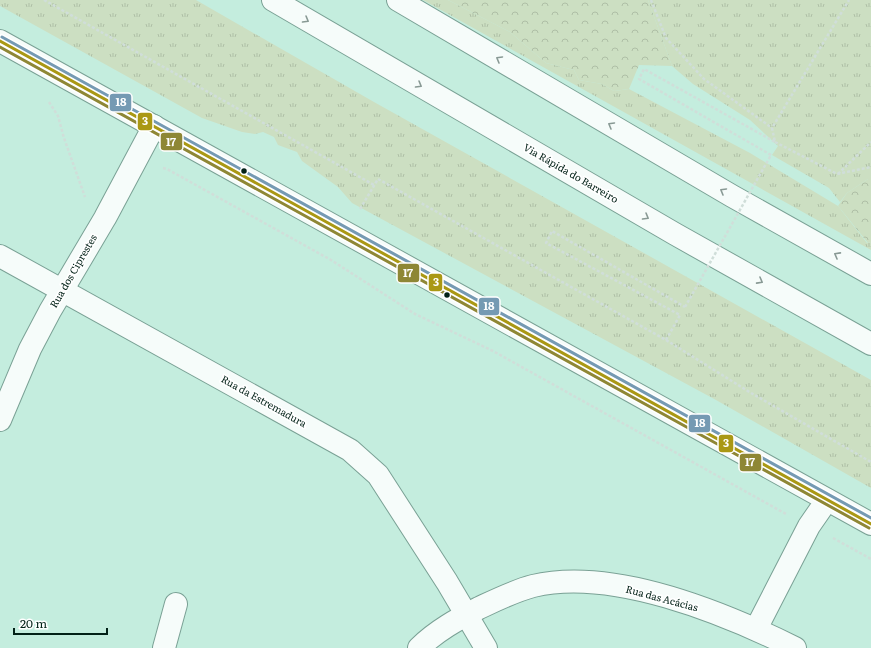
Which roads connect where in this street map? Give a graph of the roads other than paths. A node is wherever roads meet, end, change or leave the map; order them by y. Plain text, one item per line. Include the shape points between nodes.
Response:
1 (273, 0) edge
2 (398, 0) edge
3 (0, 41) edge
4 (154, 126) junction
5 (0, 256) edge
6 (871, 274) edge
7 (63, 290) junction
8 (871, 344) edge
9 (0, 420) edge
10 (827, 500) junction
11 (871, 524) edge
12 (176, 604) dead end
13 (466, 615) junction
14 (756, 629) junction
15 (164, 648) edge
16 (419, 648) edge
17 (486, 648) edge
18 (794, 648) edge

1 -> 8 main road, Via Rápida do Barreiro via 675,234
6 -> 2 main road via 732,196
3 - 4 main road
4 - 7 main road, Rua dos Ciprestes
4 - 10 main road
5 - 7 main road, Rua da Estremadura
7 - 9 main road, Rua dos Ciprestes via 30,349
7 - 13 main road, Rua da Estremadura via 350,450 378,475
10 - 11 main road
10 - 14 main road via 809,526
12 - 15 main road
13 - 14 main road, Rua das Acácias via 497,599 533,586 578,581 648,592
13 - 16 main road, Rua das Acácias via 431,637
13 - 17 main road, Rua da Estremadura
14 - 18 main road, Rua das Acácias

